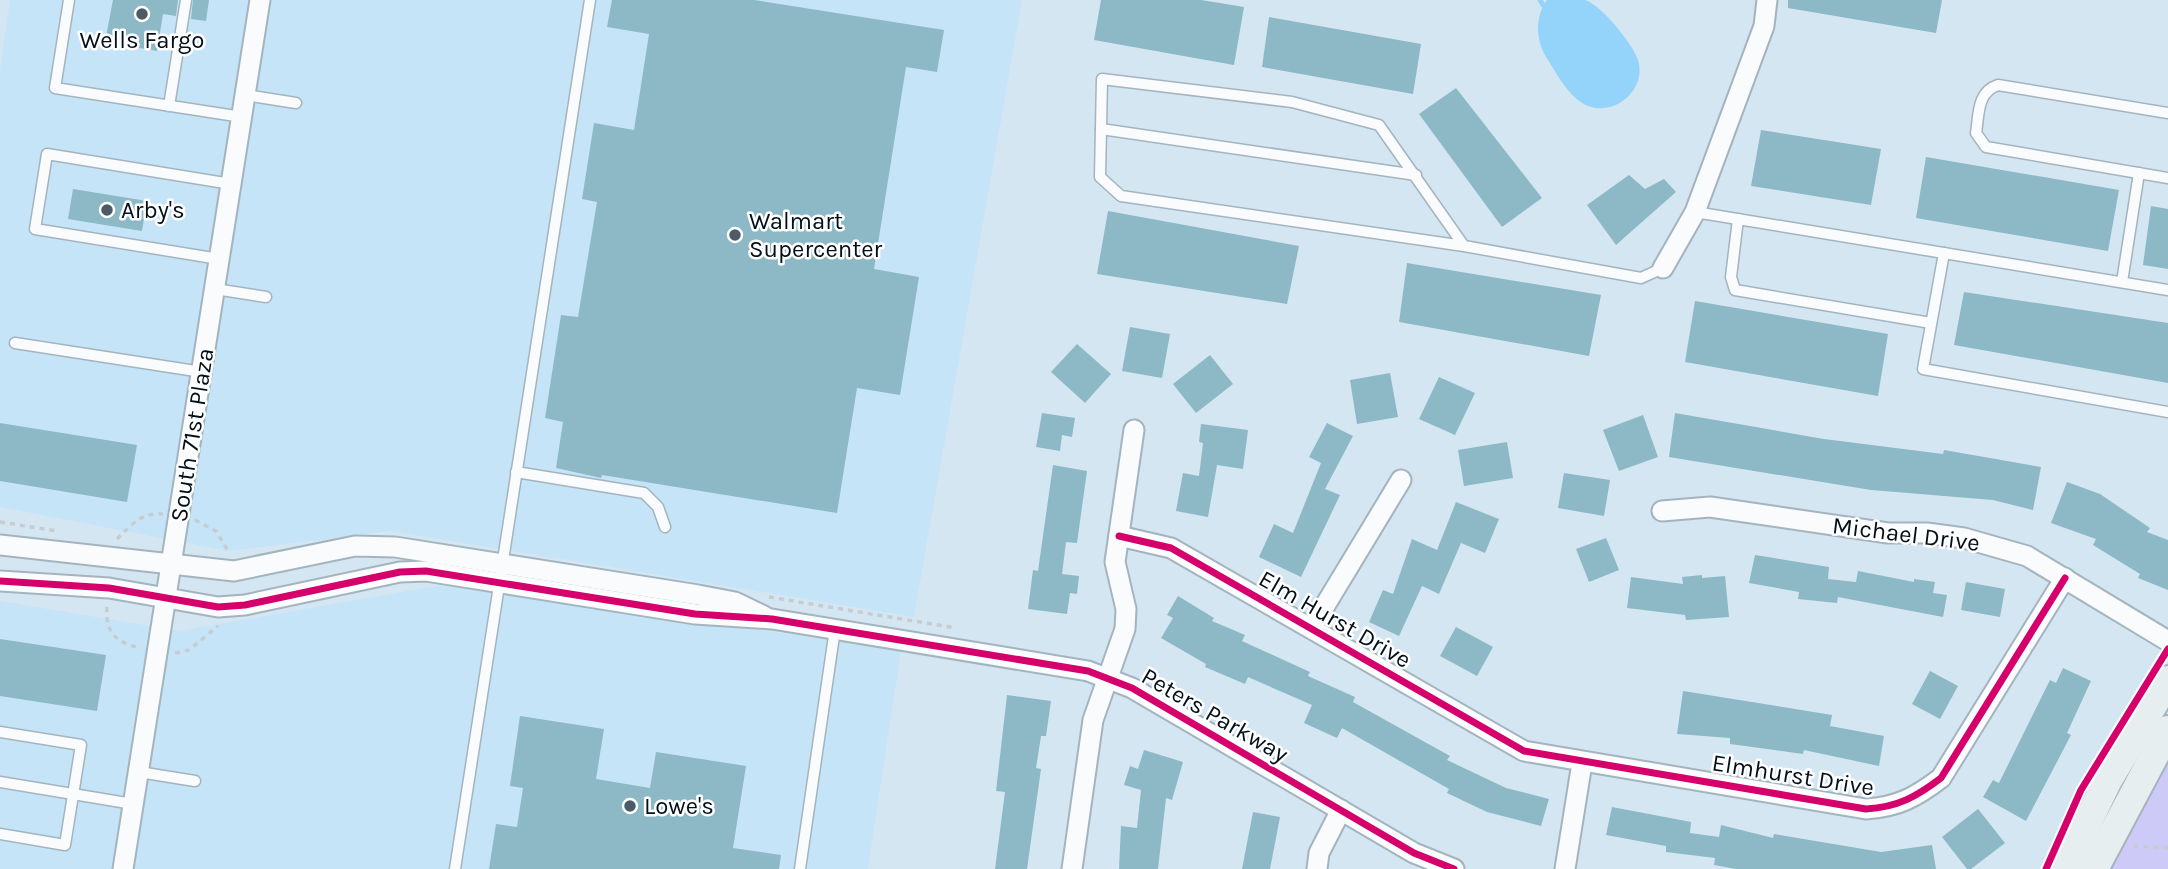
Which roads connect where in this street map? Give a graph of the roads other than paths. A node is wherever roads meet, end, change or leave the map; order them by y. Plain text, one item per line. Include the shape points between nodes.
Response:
1 (69, 0) edge
2 (186, 0) edge
3 (260, 0) edge
4 (590, 0) edge
5 (1767, 0) edge
6 (245, 95) junction
7 (296, 103) dead end
8 (170, 106) junction
9 (2168, 113) edge
10 (242, 117) junction
11 (1101, 129) junction
12 (2139, 173) junction
13 (1416, 175) junction
14 (2168, 178) edge
15 (231, 184) junction
16 (1695, 212) junction
17 (1738, 219) junction
18 (1464, 246) junction
19 (1944, 253) junction
20 (219, 259) junction
21 (1663, 268) joint
22 (2122, 282) junction
23 (215, 289) junction
24 (2168, 290) edge
25 (266, 297) dead end
26 (1931, 323) junction
27 (15, 342) dead end
28 (202, 372) junction
29 (2168, 412) edge
30 (1134, 430) dead end
31 (516, 472) junction
32 (1401, 480) dead end
33 (1662, 510) dead end
34 (665, 527) dead end
35 (1119, 536) junction
36 (0, 545) edge
37 (172, 565) junction
38 (500, 574) junction
39 (2065, 578) junction
40 (0, 581) edge
41 (166, 600) junction
42 (1312, 627) junction
43 (835, 629) junction
44 (2168, 641) edge
45 (1108, 678) junction
46 (2168, 680) edge
47 (2168, 730) edge
48 (0, 732) edge
49 (1524, 751) joint
50 (1582, 762) junction
51 (139, 772) junction
52 (195, 781) dead end
53 (0, 782) edge
54 (73, 794) junction
55 (133, 804) junction
56 (1341, 810) junction
57 (0, 834) edge
58 (123, 869) edge
59 (455, 869) edge
60 (800, 869) edge
61 (1072, 869) edge
62 (1317, 869) edge
63 (1454, 869) edge
64 (1565, 869) edge
65 (2065, 869) edge
66 (2094, 869) edge

1 - 8 lane via 55,88
2 - 8 lane
3 - 6 street, South 71st Plaza
4 - 31 lane
5 - 16 street via 1764,26
6 - 7 lane
6 - 10 street, South 71st Plaza
8 - 10 lane
9 - 12 lane via 1998,85 1982,95 1976,133 1986,147
10 - 15 street, South 71st Plaza
11 - 13 lane
11 - 13 lane via 1102,79 1292,102 1379,125
11 - 18 lane via 1100,177 1121,196
12 - 14 lane
12 - 22 lane
13 - 18 lane
15 - 20 street, South 71st Plaza
15 - 20 lane via 47,154 35,229
16 - 17 lane
16 - 21 street
17 - 19 lane
17 - 26 lane via 1731,277 1735,290
18 - 21 lane via 1642,278
19 - 22 lane
19 - 26 lane
20 - 23 street, South 71st Plaza
22 - 24 lane
23 - 25 lane
23 - 28 street, South 71st Plaza
26 - 29 lane via 1923,369
27 - 28 lane
28 - 37 street, South 71st Plaza
30 - 35 street
31 - 34 lane via 644,493 658,508
31 - 38 lane
32 - 42 street
33 - 39 street, Michael Drive via 1710,507 1888,533 1964,538 2027,556
35 - 42 street, Elm Hurst Drive via 1171,548
35 - 45 street via 1115,562 1126,619
36 - 37 street
37 - 38 street via 233,571 355,546 395,547
37 - 41 street, South 71st Plaza
38 - 41 street via 400,572 245,605 218,607
38 - 43 street, Peters Parkway via 735,602 772,619
38 - 59 lane
39 - 44 street, Michael Drive
39 - 50 street, Elmhurst Drive via 1950,767 1910,801 1866,809
40 - 41 street via 109,588
41 - 51 street, South 71st Plaza
42 - 49 street, Elm Hurst Drive
43 - 45 street, Peters Parkway via 1070,666
43 - 60 lane
45 - 56 street, Peters Parkway
45 - 61 street via 1093,720
46 - 65 street via 2108,780
47 - 66 street
48 - 54 lane via 81,745
49 - 50 street, Elmhurst Drive
50 - 64 street
51 - 52 lane
51 - 55 street, South 71st Plaza
53 - 54 lane
54 - 55 lane
54 - 57 lane via 65,845
55 - 58 street, South 71st Plaza
56 - 62 street via 1319,853
56 - 63 street, Peters Parkway via 1414,853

